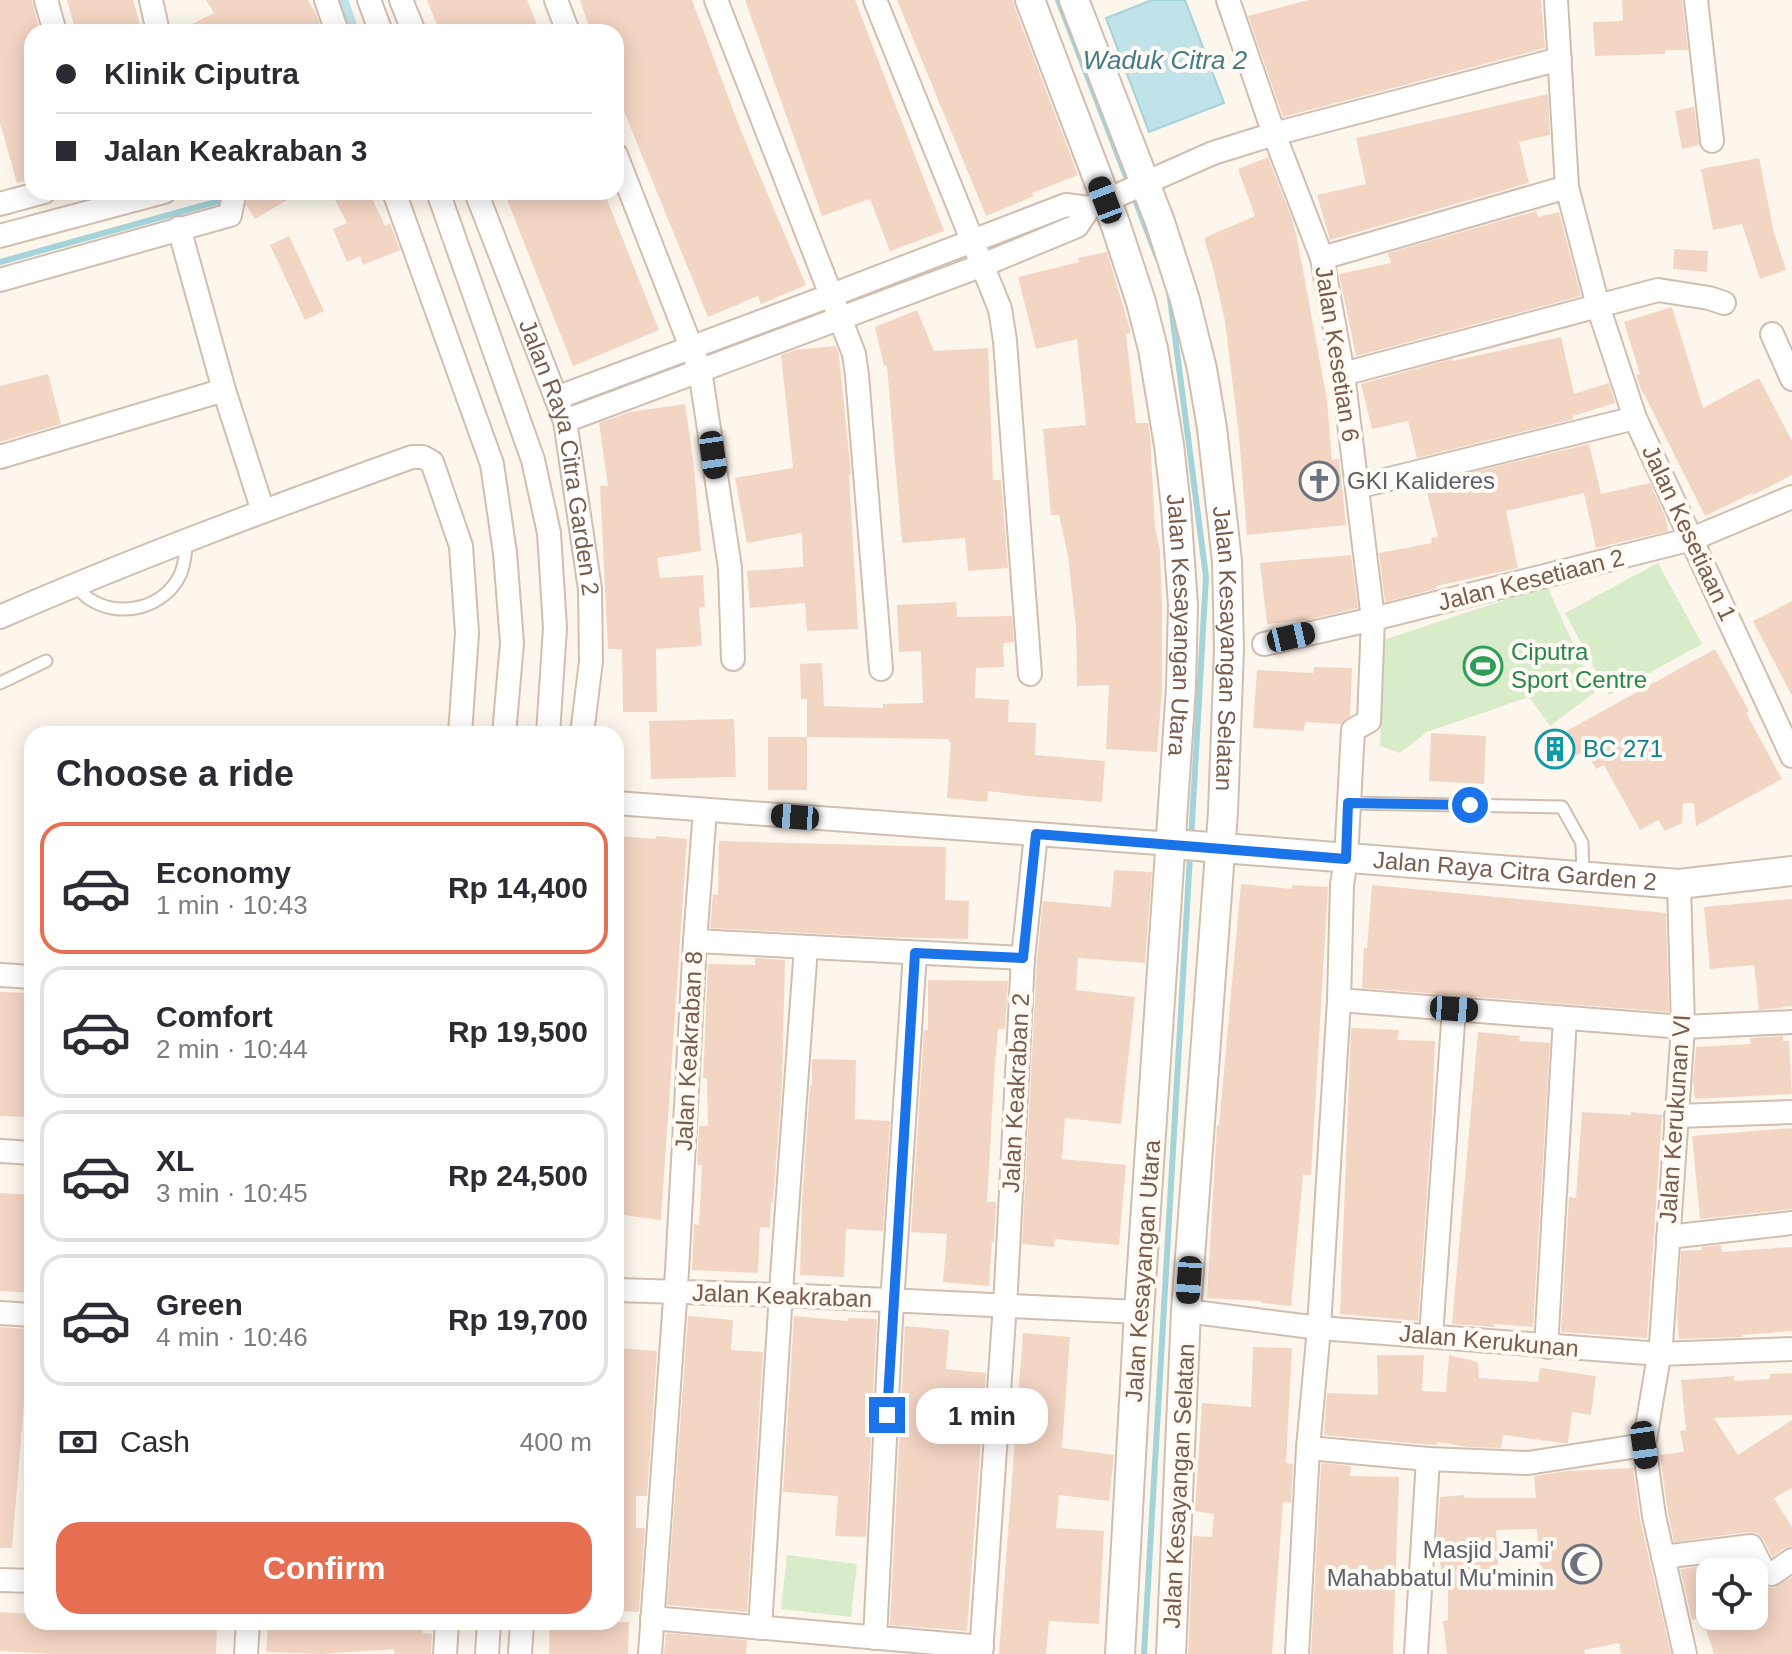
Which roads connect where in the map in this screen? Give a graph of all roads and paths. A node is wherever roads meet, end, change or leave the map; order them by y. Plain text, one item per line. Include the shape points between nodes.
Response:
1 (46, 0) edge
2 (151, 0) edge
3 (326, 0) edge
4 (369, 0) edge
5 (401, 0) edge
6 (556, 0) edge
7 (716, 0) edge
8 (875, 0) edge
9 (1030, 0) edge
10 (1074, 0) edge
11 (1556, 0) edge
12 (1696, 0) edge
13 (1235, 2) edge
14 (53, 24) edge
15 (156, 24) edge
16 (334, 24) edge
17 (378, 24) edge
18 (411, 24) edge
19 (565, 24) edge
20 (1560, 59) junction
21 (1274, 134) junction
22 (1712, 141) dead end
23 (624, 176) edge
24 (1141, 184) junction
25 (1567, 187) junction
26 (24, 196) edge
27 (1, 200) edge
28 (134, 200) edge
29 (233, 200) edge
30 (397, 200) edge
31 (441, 200) edge
32 (479, 200) edge
33 (1102, 202) junction
34 (179, 228) junction
35 (0, 236) edge
36 (974, 241) junction
37 (1322, 258) junction
38 (983, 265) junction
39 (0, 280) edge
40 (832, 295) junction
41 (1724, 303) dead end
42 (1598, 306) junction
43 (841, 317) junction
44 (1772, 334) dead end
45 (691, 348) junction
46 (700, 370) junction
47 (1343, 374) junction
48 (1792, 379) edge
49 (224, 390) junction
50 (556, 398) junction
51 (1635, 418) junction
52 (565, 421) junction
53 (0, 457) edge
54 (1357, 487) junction
55 (1792, 497) edge
56 (263, 511) junction
57 (1692, 539) junction
58 (186, 541) junction
59 (74, 585) junction
60 (0, 617) edge
61 (1373, 619) junction
62 (1264, 644) dead end
63 (733, 659) dead end
64 (46, 661) dead end
65 (881, 669) dead end
66 (1030, 674) dead end
67 (0, 683) edge
68 (461, 726) edge
69 (505, 726) edge
70 (549, 726) edge
71 (583, 726) edge
72 (1792, 756) edge
73 (1348, 803) junction
74 (624, 804) edge
75 (705, 810) junction
76 (1036, 834) junction
77 (1175, 845) junction
78 (1219, 849) junction
79 (1346, 859) junction
80 (1792, 871) edge
81 (1583, 876) junction
82 (1679, 884) junction
83 (695, 941) junction
84 (806, 947) junction
85 (915, 953) junction
86 (1023, 958) junction
87 (0, 975) edge
88 (24, 976) edge
89 (1339, 1000) junction
90 (1454, 1009) junction
91 (1565, 1018) junction
92 (1792, 1022) edge
93 (1683, 1027) junction
94 (1792, 1112) edge
95 (1676, 1116) junction
96 (0, 1151) edge
97 (24, 1152) edge
98 (1792, 1223) edge
99 (1668, 1237) junction
100 (624, 1290) edge
101 (675, 1292) junction
102 (781, 1295) junction
103 (893, 1300) junction
104 (1005, 1305) junction
105 (1186, 1311) junction
106 (1139, 1312) junction
107 (0, 1313) edge
108 (24, 1314) edge
109 (1319, 1328) junction
110 (1431, 1336) junction
111 (1548, 1347) junction
112 (1792, 1349) edge
113 (1660, 1354) junction
114 (1644, 1445) junction
115 (1308, 1448) junction
116 (1428, 1459) junction
117 (1663, 1557) junction
118 (1792, 1560) edge
119 (0, 1580) edge
120 (24, 1581) edge
121 (652, 1618) junction
122 (760, 1628) junction
123 (248, 1630) edge
124 (446, 1630) edge
125 (488, 1630) edge
126 (522, 1630) edge
127 (875, 1638) junction
128 (982, 1650) edge
129 (246, 1654) edge
130 (445, 1654) edge
131 (487, 1654) edge
132 (520, 1654) edge
133 (650, 1654) edge
134 (1120, 1654) edge
135 (1171, 1654) edge
136 (1297, 1654) edge
137 (1416, 1654) edge
138 (1685, 1654) edge

1 - 14 street
2 - 15 street
3 - 16 street
4 - 17 street
5 - 18 street
6 - 19 street
7 - 40 street
8 - 36 street
9 - 33 street, Jalan Kesayangan Utara
10 - 24 street, Jalan Kesayangan Selatan
11 - 20 street, Jalan Kesetiaan 1
12 - 22 street
13 - 21 street, Jalan Kesetian 6
20 - 21 street
20 - 25 street, Jalan Kesetiaan 1
21 - 24 street
21 - 37 street, Jalan Kesetian 6
23 - 45 street
24 - 33 street
24 - 78 street, Jalan Kesayangan Selatan via 1189,314 1219,484 1229,649
25 - 37 street
25 - 42 street, Jalan Kesetiaan 1
26 - 27 street
28 - 35 street
29 - 34 street via 230,215
30 - 69 street via 492,464 512,643
31 - 70 street via 533,460 549,533 555,628
32 - 50 street, Jalan Raya Citra Garden 2
33 - 36 street via 1066,205
33 - 38 street via 1077,226
33 - 77 street, Jalan Kesayangan Utara via 1116,226 1153,349 1176,507 1183,644
34 - 39 street
34 - 49 street
36 - 38 street
36 - 40 street
37 - 47 street, Jalan Kesetian 6
38 - 43 street
38 - 66 street via 1000,309 1005,341
40 - 43 street
40 - 45 street
41 - 42 street via 1658,290
42 - 47 street
42 - 51 street, Jalan Kesetiaan 1
43 - 46 street
43 - 65 street via 857,375
44 - 48 street
45 - 46 street
45 - 50 street
46 - 52 street
46 - 63 street via 730,568
47 - 54 street, Jalan Kesetian 6
49 - 53 street
49 - 56 street
50 - 52 street, Jalan Raya Citra Garden 2
51 - 54 street
51 - 57 street, Jalan Kesetiaan 1
52 - 71 street, Jalan Raya Citra Garden 2 via 590,589 591,661
54 - 61 street, Jalan Kesetian 6
55 - 57 street, Jalan Kesetiaan 2
56 - 58 street
56 - 68 street via 412,457 432,462 461,546 467,633
57 - 61 street, Jalan Kesetiaan 2
57 - 72 street, Jalan Kesetiaan 1
58 - 59 street
58 - 59 lane via 180,576 155,602 121,610 103,606
59 - 60 street
61 - 62 street, Jalan Kesetiaan 2
61 - 73 street, Jalan Kesetian 6 via 1369,721 1353,730
64 - 67 lane
73 - 79 street, Jalan Kesetian 6
73 - 81 lane via 1562,807 1582,843
74 - 75 street, Jalan Raya Citra Garden 2
75 - 76 street, Jalan Raya Citra Garden 2
75 - 83 street, Jalan Keakraban 8
76 - 77 street, Jalan Raya Citra Garden 2
76 - 86 street, Jalan Keakraban 2
77 - 78 street, Jalan Raya Citra Garden 2
77 - 106 street, Jalan Kesayangan Utara
78 - 79 street, Jalan Raya Citra Garden 2
78 - 105 street, Jalan Kesayangan Selatan
79 - 81 street, Jalan Raya Citra Garden 2
79 - 89 street, Jalan Kesetian 6
80 - 82 street, Jalan Raya Citra Garden 2
81 - 82 street, Jalan Raya Citra Garden 2
82 - 93 street, Jalan Kerukunan VI
83 - 84 street
83 - 101 street, Jalan Keakraban 8
84 - 85 street
84 - 102 street
85 - 86 street
85 - 103 street
86 - 104 street, Jalan Keakraban 2
87 - 88 street
89 - 90 street
89 - 109 street, Jalan Kesetian 6
90 - 91 street
90 - 110 street
91 - 93 street
91 - 111 street
92 - 93 street
93 - 95 street, Jalan Kerukunan VI
94 - 95 street
95 - 99 street, Jalan Kerukunan VI
96 - 97 street
98 - 99 street
99 - 113 street, Jalan Kerukunan VI
100 - 101 street, Jalan Keakraban
101 - 102 street, Jalan Keakraban
101 - 121 street, Jalan Keakraban 8
102 - 103 street, Jalan Keakraban
102 - 122 street
103 - 104 street, Jalan Keakraban
103 - 127 street
104 - 106 street, Jalan Keakraban
104 - 128 street, Jalan Keakraban 2
105 - 109 street, Jalan Kerukunan
105 - 135 street, Jalan Kesayangan Selatan
106 - 134 street, Jalan Kesayangan Utara
107 - 108 street
109 - 110 street, Jalan Kerukunan
109 - 115 street, Jalan Kesetian 6
110 - 111 street, Jalan Kerukunan
111 - 113 street, Jalan Kerukunan
112 - 113 street, Jalan Kerukunan
113 - 114 street, Jalan Kerukunan VI
114 - 116 street via 1528,1463
114 - 117 street, Jalan Kerukunan VI
115 - 116 street
115 - 136 street, Jalan Kesetian 6
116 - 137 street
117 - 118 street via 1751,1546 1764,1572 1772,1574
117 - 138 street, Jalan Kerukunan VI
119 - 120 street
121 - 122 street
121 - 133 street, Jalan Keakraban 8
122 - 127 street
123 - 129 street
124 - 130 street
125 - 131 street
126 - 132 street
127 - 128 street

